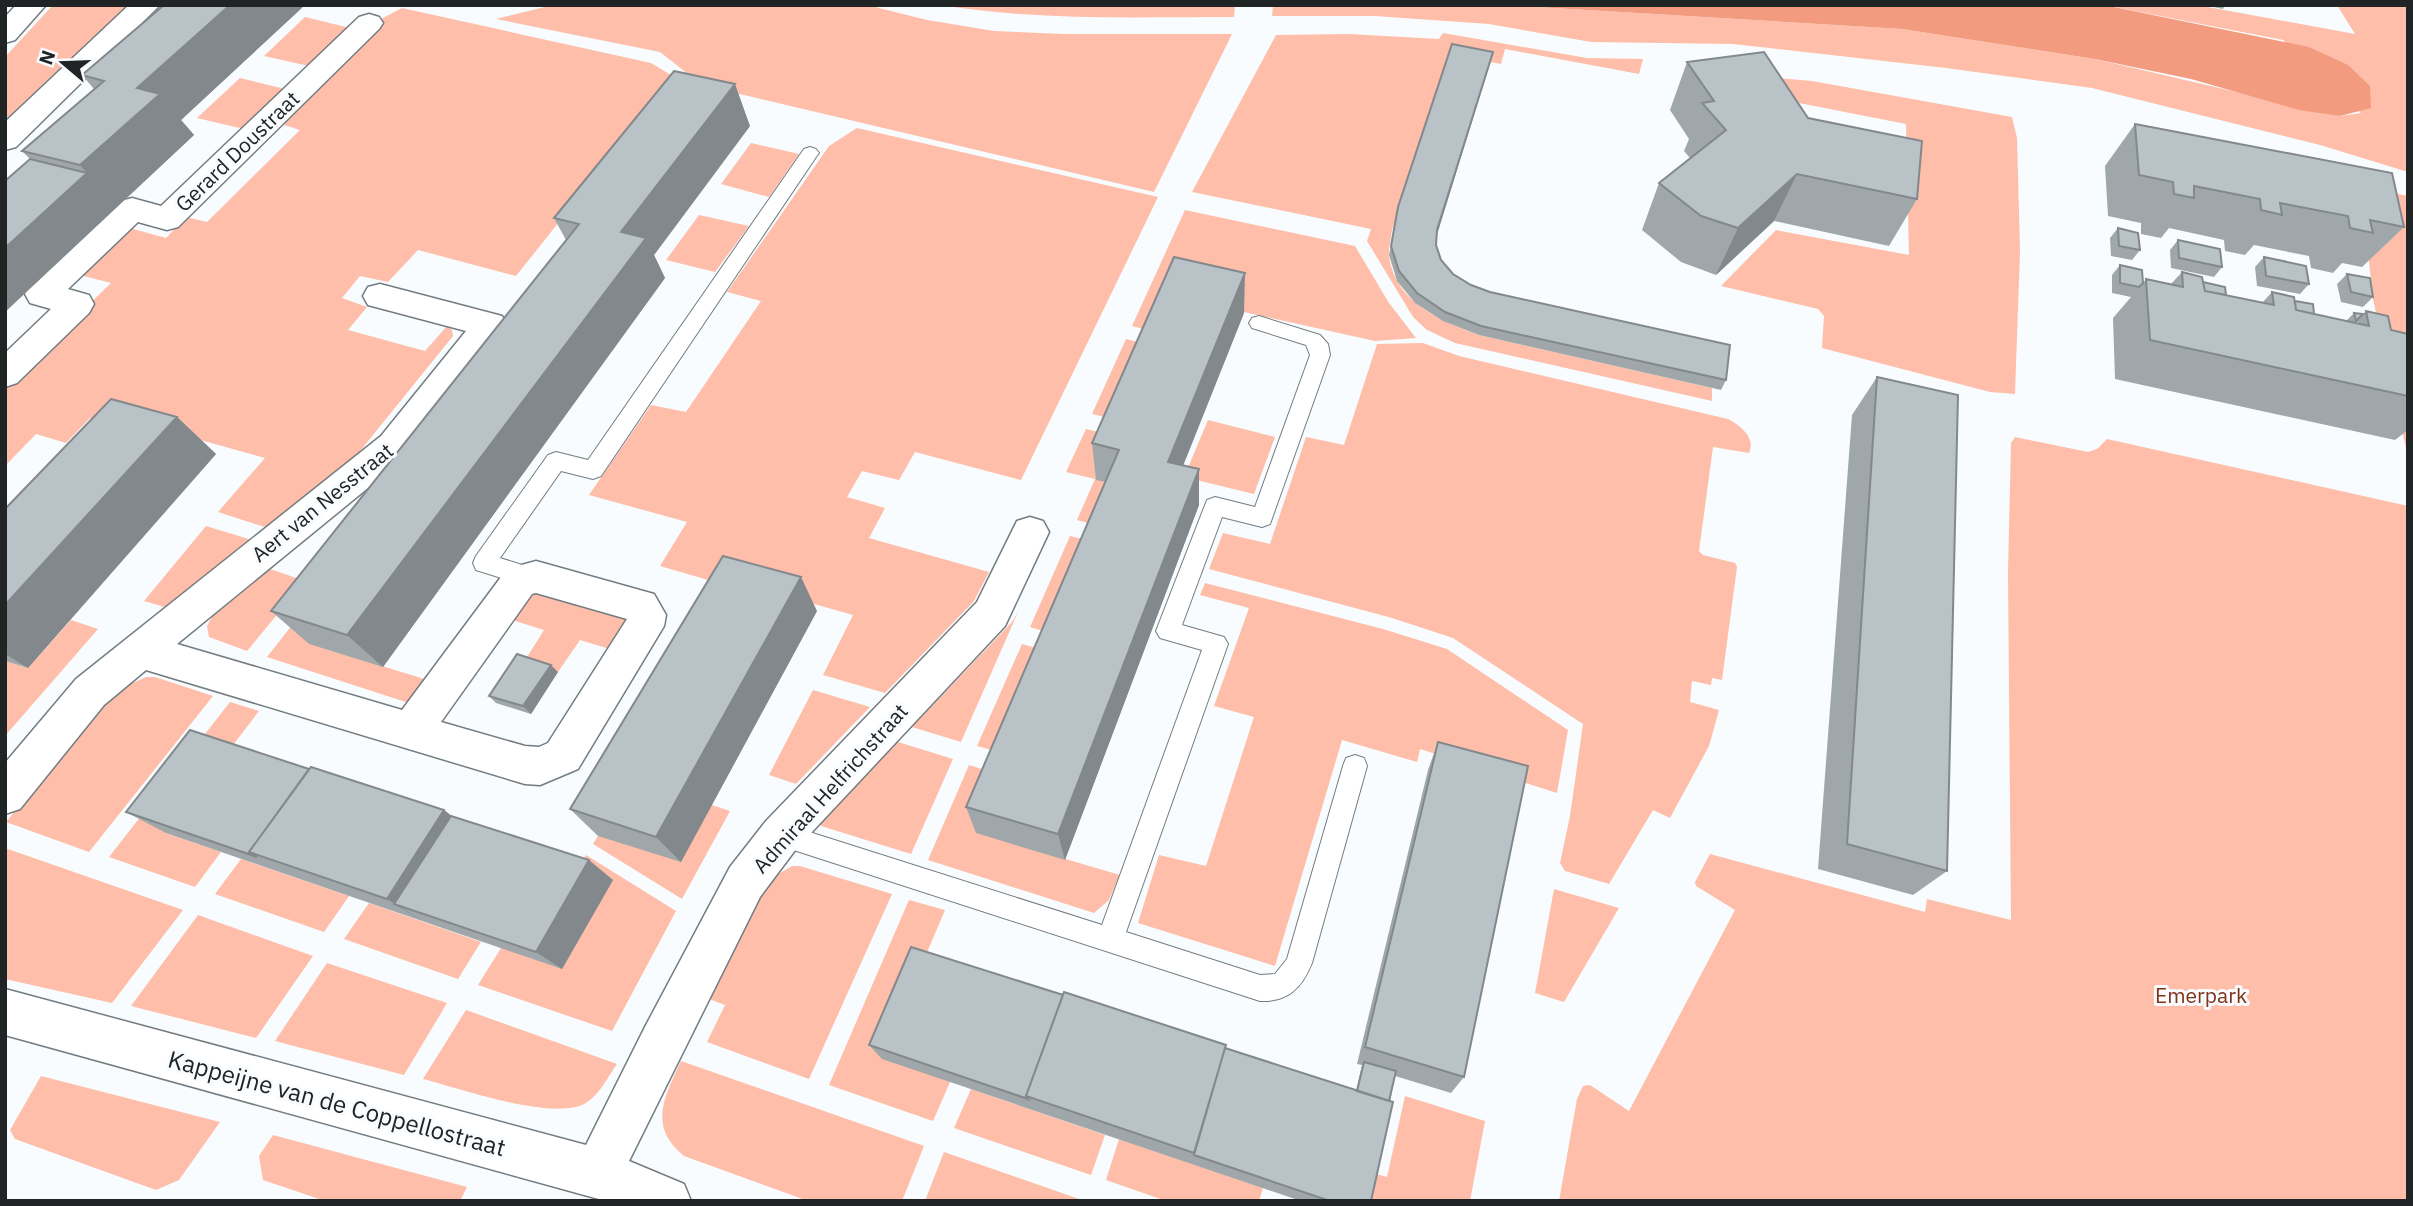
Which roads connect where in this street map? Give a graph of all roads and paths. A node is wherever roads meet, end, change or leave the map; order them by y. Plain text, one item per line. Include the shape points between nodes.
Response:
1 (32, 5) edge
2 (146, 5) edge
3 (369, 23) dead end
4 (5, 34) edge
5 (5, 140) edge
6 (810, 153) dead end
7 (380, 296) dead end
8 (1259, 323) dead end
9 (5, 374) edge
10 (1030, 533) dead end
11 (530, 576) junction
12 (141, 651) junction
13 (411, 731) junction
14 (1355, 766) dead end
15 (5, 795) edge
16 (781, 835) junction
17 (1110, 940) junction
18 (5, 1012) edge
19 (598, 1173) junction
20 (667, 1201) edge

1 - 4 street
2 - 5 street
3 - 9 street, Gerard Doustraat via 167,219 132,209 42,294 77,304
6 - 11 lane via 593,470 556,461 484,564
7 - 12 street, Aert van Nesstraat via 490,325 394,446
8 - 17 lane via 1313,340 1320,355 1262,518 1214,506 1168,631 1216,644
10 - 16 street, Admiraal Helfrichstraat via 991,614
11 - 13 street via 515,583
11 - 13 street via 640,606 648,618 563,756 531,767
12 - 13 street
12 - 15 street, Aert van Nesstraat via 90,692
14 - 17 lane via 1299,963 1285,984 1260,988
16 - 17 lane
16 - 19 street, Admiraal Helfrichstraat via 745,882
18 - 19 street, Kappeijne van de Coppellostraat
19 - 20 street, Kappeijne van de Coppellostraat

